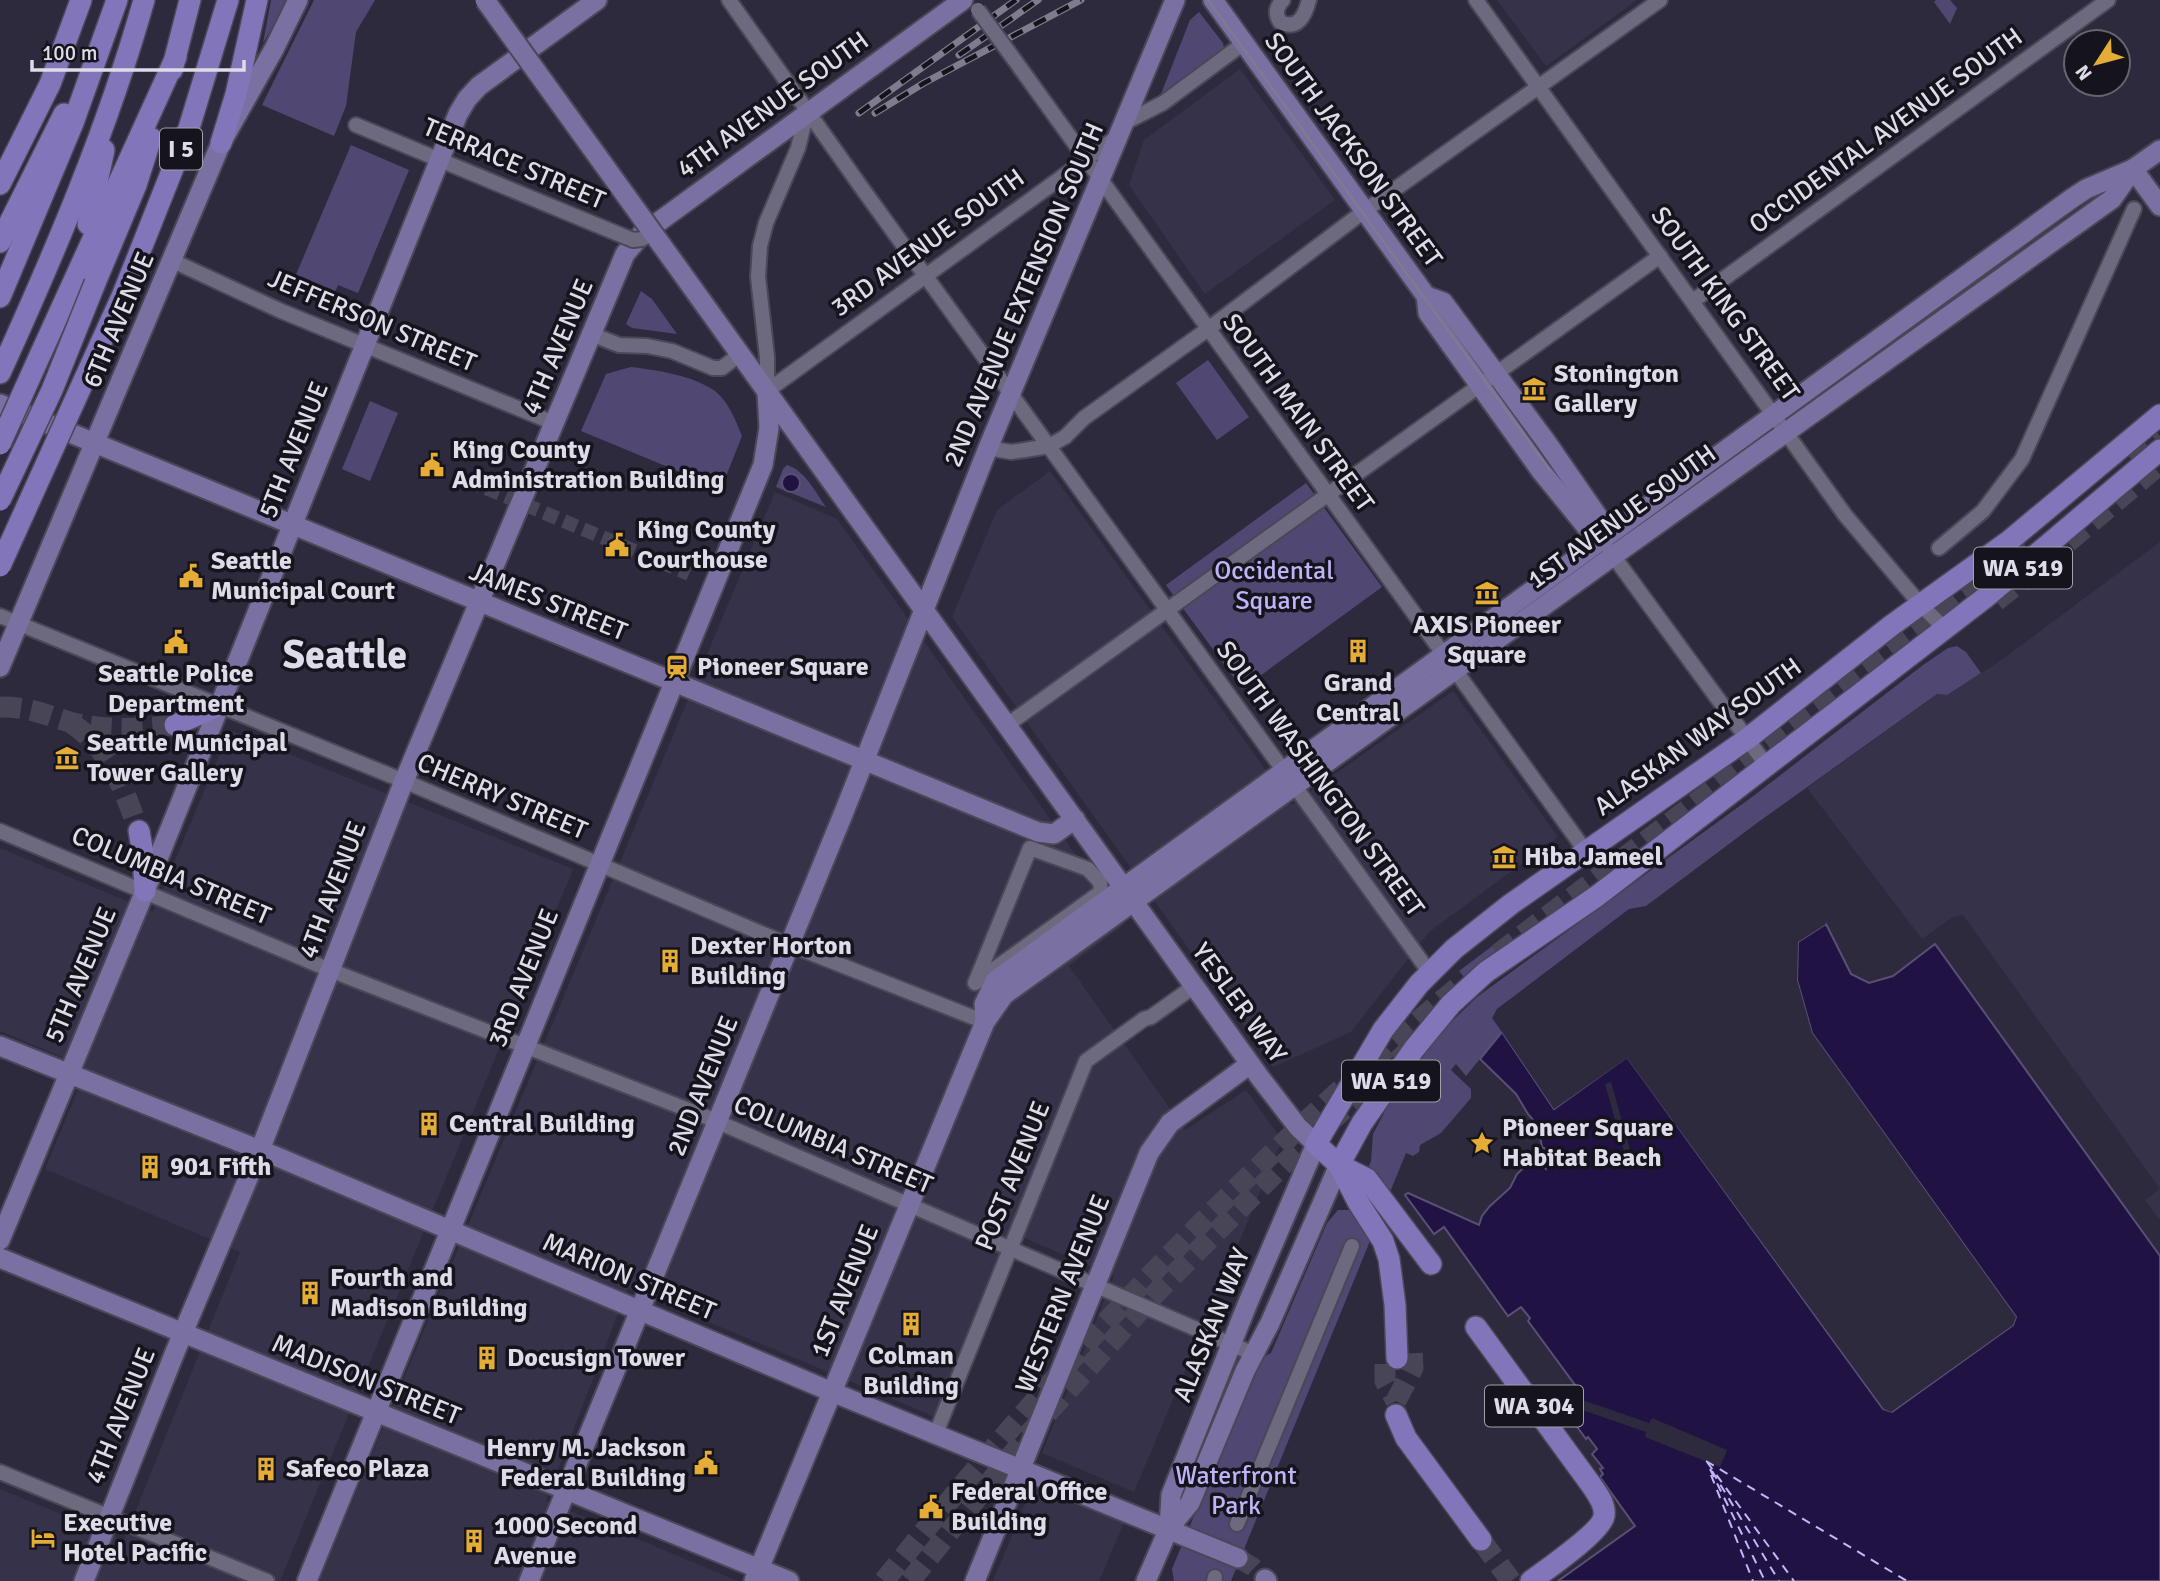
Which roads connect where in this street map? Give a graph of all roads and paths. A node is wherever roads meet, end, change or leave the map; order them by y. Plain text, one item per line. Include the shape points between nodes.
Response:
1 (81, 0) edge
2 (117, 0) edge
3 (144, 0) edge
4 (190, 0) edge
5 (228, 0) edge
6 (257, 0) edge
7 (298, 0) edge
8 (485, 0) edge
9 (597, 0) edge
10 (729, 0) edge
11 (1175, 0) edge
12 (1213, 0) edge
13 (1283, 0) edge
14 (1309, 0) edge
15 (1476, 0) edge
16 (1660, 0) edge
17 (2108, 0) edge
18 (971, 3) edge
19 (108, 25) junction
20 (1244, 43) junction
21 (176, 57) junction
22 (1539, 88) junction
23 (114, 96) junction
24 (807, 112) junction
25 (356, 125) dead end
26 (1122, 130) junction
27 (221, 143) junction
28 (2160, 150) edge
29 (441, 160) junction
30 (1086, 160) junction
31 (2133, 169) junction
32 (1100, 179) junction
33 (0, 184) edge
34 (2160, 206) edge
35 (2134, 209) dead end
36 (1365, 211) junction
37 (650, 231) junction
38 (0, 242) edge
39 (1660, 256) junction
40 (173, 261) junction
41 (926, 275) junction
42 (72, 281) junction
43 (1426, 296) junction
44 (0, 297) edge
45 (1693, 301) junction
46 (1209, 330) junction
47 (592, 334) junction
48 (365, 346) junction
49 (740, 354) junction
50 (0, 373) edge
51 (1497, 374) junction
52 (1480, 386) junction
53 (767, 391) junction
54 (1011, 392) junction
55 (0, 404) edge
56 (1774, 415) junction
57 (2160, 415) edge
58 (554, 423) junction
59 (1787, 432) junction
60 (0, 443) edge
61 (95, 443) junction
62 (1049, 446) junction
63 (988, 448) junction
64 (2160, 450) edge
65 (1328, 494) junction
66 (0, 500) edge
67 (291, 524) junction
68 (1607, 548) junction
69 (1939, 548) dead end
70 (0, 566) edge
71 (478, 602) junction
72 (1920, 604) junction
73 (1166, 609) junction
74 (924, 610) junction
75 (9, 620) edge
76 (1944, 628) junction
77 (1449, 664) junction
78 (0, 667) edge
79 (674, 683) junction
80 (220, 705) junction
81 (175, 725) tunnel mouth
82 (1007, 725) junction
83 (1747, 739) junction
84 (864, 761) junction
85 (1767, 766) junction
86 (1289, 778) junction
87 (404, 781) junction
88 (1074, 820) junction
89 (0, 831) edge
90 (139, 831) tunnel mouth
91 (1587, 853) junction
92 (599, 864) junction
93 (145, 891) junction
94 (1128, 894) junction
95 (789, 944) junction
96 (330, 970) junction
97 (1430, 974) junction
98 (975, 983) joint
99 (1192, 983) junction
100 (985, 1022) junction
101 (0, 1046) edge
102 (524, 1046) junction
103 (1250, 1064) junction
104 (69, 1074) junction
105 (716, 1122) junction
106 (1316, 1144) junction
107 (260, 1150) junction
108 (1339, 1165) junction
109 (910, 1204) junction
110 (450, 1230) junction
111 (0, 1240) edge
112 (1352, 1246) dead end
113 (1011, 1248) junction
114 (0, 1258) edge
115 (1431, 1264) dead end
116 (1095, 1284) junction
117 (640, 1310) junction
118 (1476, 1326) dead end
119 (183, 1332) junction
120 (1232, 1344) junction
121 (1254, 1354) junction
122 (1398, 1356) tunnel mouth
123 (832, 1392) junction
124 (374, 1413) junction
125 (1396, 1415) dead end
126 (936, 1433) junction
127 (1022, 1468) junction
128 (0, 1472) edge
129 (566, 1489) junction
130 (1598, 1496) junction
131 (109, 1517) junction
132 (1237, 1524) dead end
133 (1169, 1528) junction
134 (1481, 1540) tunnel mouth
135 (1238, 1558) tunnel mouth
136 (757, 1575) edge
137 (84, 1581) edge
138 (267, 1581) edge
139 (307, 1581) edge
140 (529, 1581) edge
141 (789, 1581) edge
142 (975, 1581) edge
143 (1146, 1581) edge
144 (1532, 1581) edge
145 (1547, 1581) edge

1 - 33 highway via 50,84
2 - 19 highway
3 - 23 highway
4 - 21 highway, I 5
5 - 70 highway, I 5, bridge via 186,138 123,294
6 - 27 highway
7 - 27 main road, 6TH AVENUE
8 - 37 main road, YESLER WAY, bridge
9 - 29 main road, 5TH AVENUE via 479,86 458,114
10 - 24 street, SOUTH WASHINGTON STREET
11 - 26 main road, 2ND AVENUE EXTENSION SOUTH
12 - 20 main road, SOUTH JACKSON STREET
13 - 14 street via 1276,14 1287,25 1303,18
15 - 22 street, SOUTH KING STREET
16 - 22 street
17 - 45 street, OCCIDENTAL AVENUE SOUTH
18 - 24 main road, 4TH AVENUE SOUTH
18 - 30 street, SOUTH MAIN STREET, bridge
19 - 38 highway
19 - 44 highway via 74,123
20 - 26 street, 3RD AVENUE SOUTH
20 - 36 main road, SOUTH JACKSON STREET
21 - 42 highway
21 - 66 highway, I 5, bridge via 136,185 52,390
22 - 36 street
22 - 39 street, SOUTH KING STREET
23 - 42 highway via 90,219
23 - 50 highway
24 - 37 main road, 4TH AVENUE SOUTH
24 - 41 street, SOUTH WASHINGTON STREET
24 - 53 street via 760,246
25 - 29 street, TERRACE STREET
26 - 30 street, 3RD AVENUE SOUTH
26 - 32 main road, 2ND AVENUE EXTENSION SOUTH
27 - 40 main road, 6TH AVENUE
28 - 31 main road, 1ST AVENUE SOUTH
29 - 37 street, TERRACE STREET, bridge via 633,240 642,240
29 - 48 main road, 5TH AVENUE
30 - 32 street, SOUTH MAIN STREET
30 - 41 street, 3RD AVENUE SOUTH
31 - 34 main road
31 - 56 main road, 1ST AVENUE SOUTH via 2071,199
31 - 59 main road, 1ST AVENUE SOUTH via 2112,199
32 - 46 street, SOUTH MAIN STREET
32 - 54 main road, 2ND AVENUE EXTENSION SOUTH
35 - 69 street via 2022,459 1983,511
36 - 43 main road, SOUTH JACKSON STREET
36 - 46 street
37 - 47 main road, 4TH AVENUE via 635,240 625,254
37 - 49 main road, YESLER WAY, bridge
39 - 45 street, SOUTH KING STREET
39 - 51 street
40 - 48 street, JEFFERSON STREET
40 - 61 main road, 6TH AVENUE
41 - 53 street, 3RD AVENUE SOUTH
41 - 54 street, SOUTH WASHINGTON STREET
42 - 60 highway, bridge
43 - 51 main road, SOUTH JACKSON STREET via 1443,303
43 - 52 main road, SOUTH JACKSON STREET via 1428,313
45 - 56 street, SOUTH KING STREET
46 - 62 street
46 - 65 street, SOUTH MAIN STREET
47 - 49 street via 619,345 672,351 713,368 722,368
47 - 58 main road, 4TH AVENUE
48 - 58 street, JEFFERSON STREET
48 - 67 main road, 5TH AVENUE
49 - 53 main road, YESLER WAY
51 - 52 street
51 - 68 main road, SOUTH JACKSON STREET via 1601,521
52 - 65 street
52 - 68 main road, SOUTH JACKSON STREET via 1549,481
53 - 74 main road, YESLER WAY
53 - 79 main road, 3RD AVENUE via 769,428 763,465
54 - 62 street, SOUTH WASHINGTON STREET
54 - 63 main road, 2ND AVENUE EXTENSION SOUTH
55 - 61 main road, JAMES STREET
56 - 59 street, SOUTH KING STREET
56 - 68 main road, 1ST AVENUE SOUTH
57 - 72 highway, ALASKAN WAY SOUTH / WA 519 via 2009,541
58 - 71 main road, 4TH AVENUE
59 - 68 main road, 1ST AVENUE SOUTH
59 - 72 street, SOUTH KING STREET via 1846,515
61 - 67 main road, JAMES STREET
61 - 75 main road, 6TH AVENUE
62 - 63 street via 1011,452
62 - 73 street, SOUTH WASHINGTON STREET
63 - 74 main road, 2ND AVENUE EXTENSION SOUTH
64 - 76 highway, WA 519 via 2028,564
65 - 73 street
65 - 77 street, SOUTH MAIN STREET
67 - 71 main road, JAMES STREET
67 - 80 main road, 5TH AVENUE
68 - 77 main road, 1ST AVENUE SOUTH
68 - 83 street, SOUTH JACKSON STREET
71 - 79 main road, JAMES STREET
71 - 87 main road, 4TH AVENUE
72 - 76 street, SOUTH KING STREET
72 - 83 highway, ALASKAN WAY SOUTH / WA 519
73 - 82 street
73 - 86 street, SOUTH WASHINGTON STREET
74 - 82 main road, YESLER WAY
74 - 84 main road, 2ND AVENUE
75 - 78 main road, 6TH AVENUE
75 - 80 street, CHERRY STREET
76 - 85 highway, WA 519
77 - 86 main road, 1ST AVENUE SOUTH
77 - 91 street, SOUTH MAIN STREET
79 - 84 main road, JAMES STREET
79 - 92 main road, 3RD AVENUE
80 - 81 highway
80 - 87 street, CHERRY STREET
80 - 93 main road, 5TH AVENUE
82 - 88 main road, YESLER WAY
83 - 85 street, SOUTH JACKSON STREET
83 - 91 highway, ALASKAN WAY SOUTH / WA 519
84 - 88 main road, JAMES STREET via 1038,832 1054,834
84 - 95 main road, 2ND AVENUE
85 - 108 highway, WA 519 via 1486,972 1451,1004 1402,1064
86 - 94 main road, 1ST AVENUE SOUTH
86 - 97 street, SOUTH WASHINGTON STREET
87 - 92 street, CHERRY STREET
87 - 96 main road, 4TH AVENUE
88 - 94 main road, YESLER WAY
89 - 93 street, COLUMBIA STREET
90 - 93 highway
91 - 97 highway, ALASKAN WAY SOUTH / WA 519 via 1496,915
92 - 95 street, CHERRY STREET
92 - 102 main road, 3RD AVENUE
93 - 96 street, COLUMBIA STREET
93 - 104 main road, 5TH AVENUE
94 - 99 main road, YESLER WAY
94 - 100 main road, 1ST AVENUE via 1004,995
95 - 100 street, CHERRY STREET
95 - 105 main road, 2ND AVENUE
96 - 102 street, COLUMBIA STREET
96 - 107 main road, 4TH AVENUE
97 - 106 highway, ALASKAN WAY SOUTH / WA 519 via 1383,1030
98 - 98 street via 1101,892 1095,875 1080,864 1030,848
99 - 103 main road, YESLER WAY
99 - 113 street, POST AVENUE via 1186,992 1086,1061
100 - 109 main road, 1ST AVENUE
101 - 104 main road, MARION STREET
102 - 105 street, COLUMBIA STREET
102 - 110 main road, 3RD AVENUE
103 - 106 main road, YESLER WAY
103 - 116 main road, WESTERN AVENUE via 1170,1123 1161,1135 1149,1153
104 - 107 main road, MARION STREET
104 - 111 main road, 5TH AVENUE
105 - 109 street, COLUMBIA STREET
105 - 117 main road, 2ND AVENUE
106 - 108 highway
106 - 120 main road, ALASKAN WAY
107 - 110 main road, MARION STREET
107 - 119 main road, 4TH AVENUE
108 - 115 highway via 1367,1179
108 - 121 main road, ALASKAN WAY
108 - 122 highway via 1389,1259
109 - 113 street, COLUMBIA STREET
109 - 123 main road, 1ST AVENUE
110 - 117 main road, MARION STREET
110 - 124 main road, 3RD AVENUE
112 - 132 street
113 - 116 street, COLUMBIA STREET
113 - 126 street, POST AVENUE
114 - 119 main road, MADISON STREET
116 - 120 street, COLUMBIA STREET
116 - 127 main road, WESTERN AVENUE
117 - 123 main road, MARION STREET
117 - 129 main road, 2ND AVENUE
118 - 130 highway, WA 304
119 - 124 main road, MADISON STREET
119 - 131 main road, 4TH AVENUE
120 - 121 street, COLUMBIA STREET
120 - 133 main road, ALASKAN WAY via 1171,1495
121 - 133 main road, ALASKAN WAY via 1190,1503
123 - 126 main road, MARION STREET
123 - 136 main road, 1ST AVENUE
124 - 129 main road, MADISON STREET
124 - 139 main road, 3RD AVENUE
125 - 134 highway via 1406,1438
126 - 127 main road, MARION STREET
127 - 133 main road, MARION STREET
127 - 142 main road, WESTERN AVENUE
128 - 131 street
129 - 136 main road, MADISON STREET
129 - 140 main road, 2ND AVENUE
130 - 144 highway via 1605,1513 1595,1532
130 - 145 highway via 1607,1511 1604,1533 1552,1572
131 - 137 main road, 4TH AVENUE
131 - 138 street
133 - 135 main road, MARION STREET
133 - 143 main road, ALASKAN WAY
136 - 141 main road, MADISON STREET

